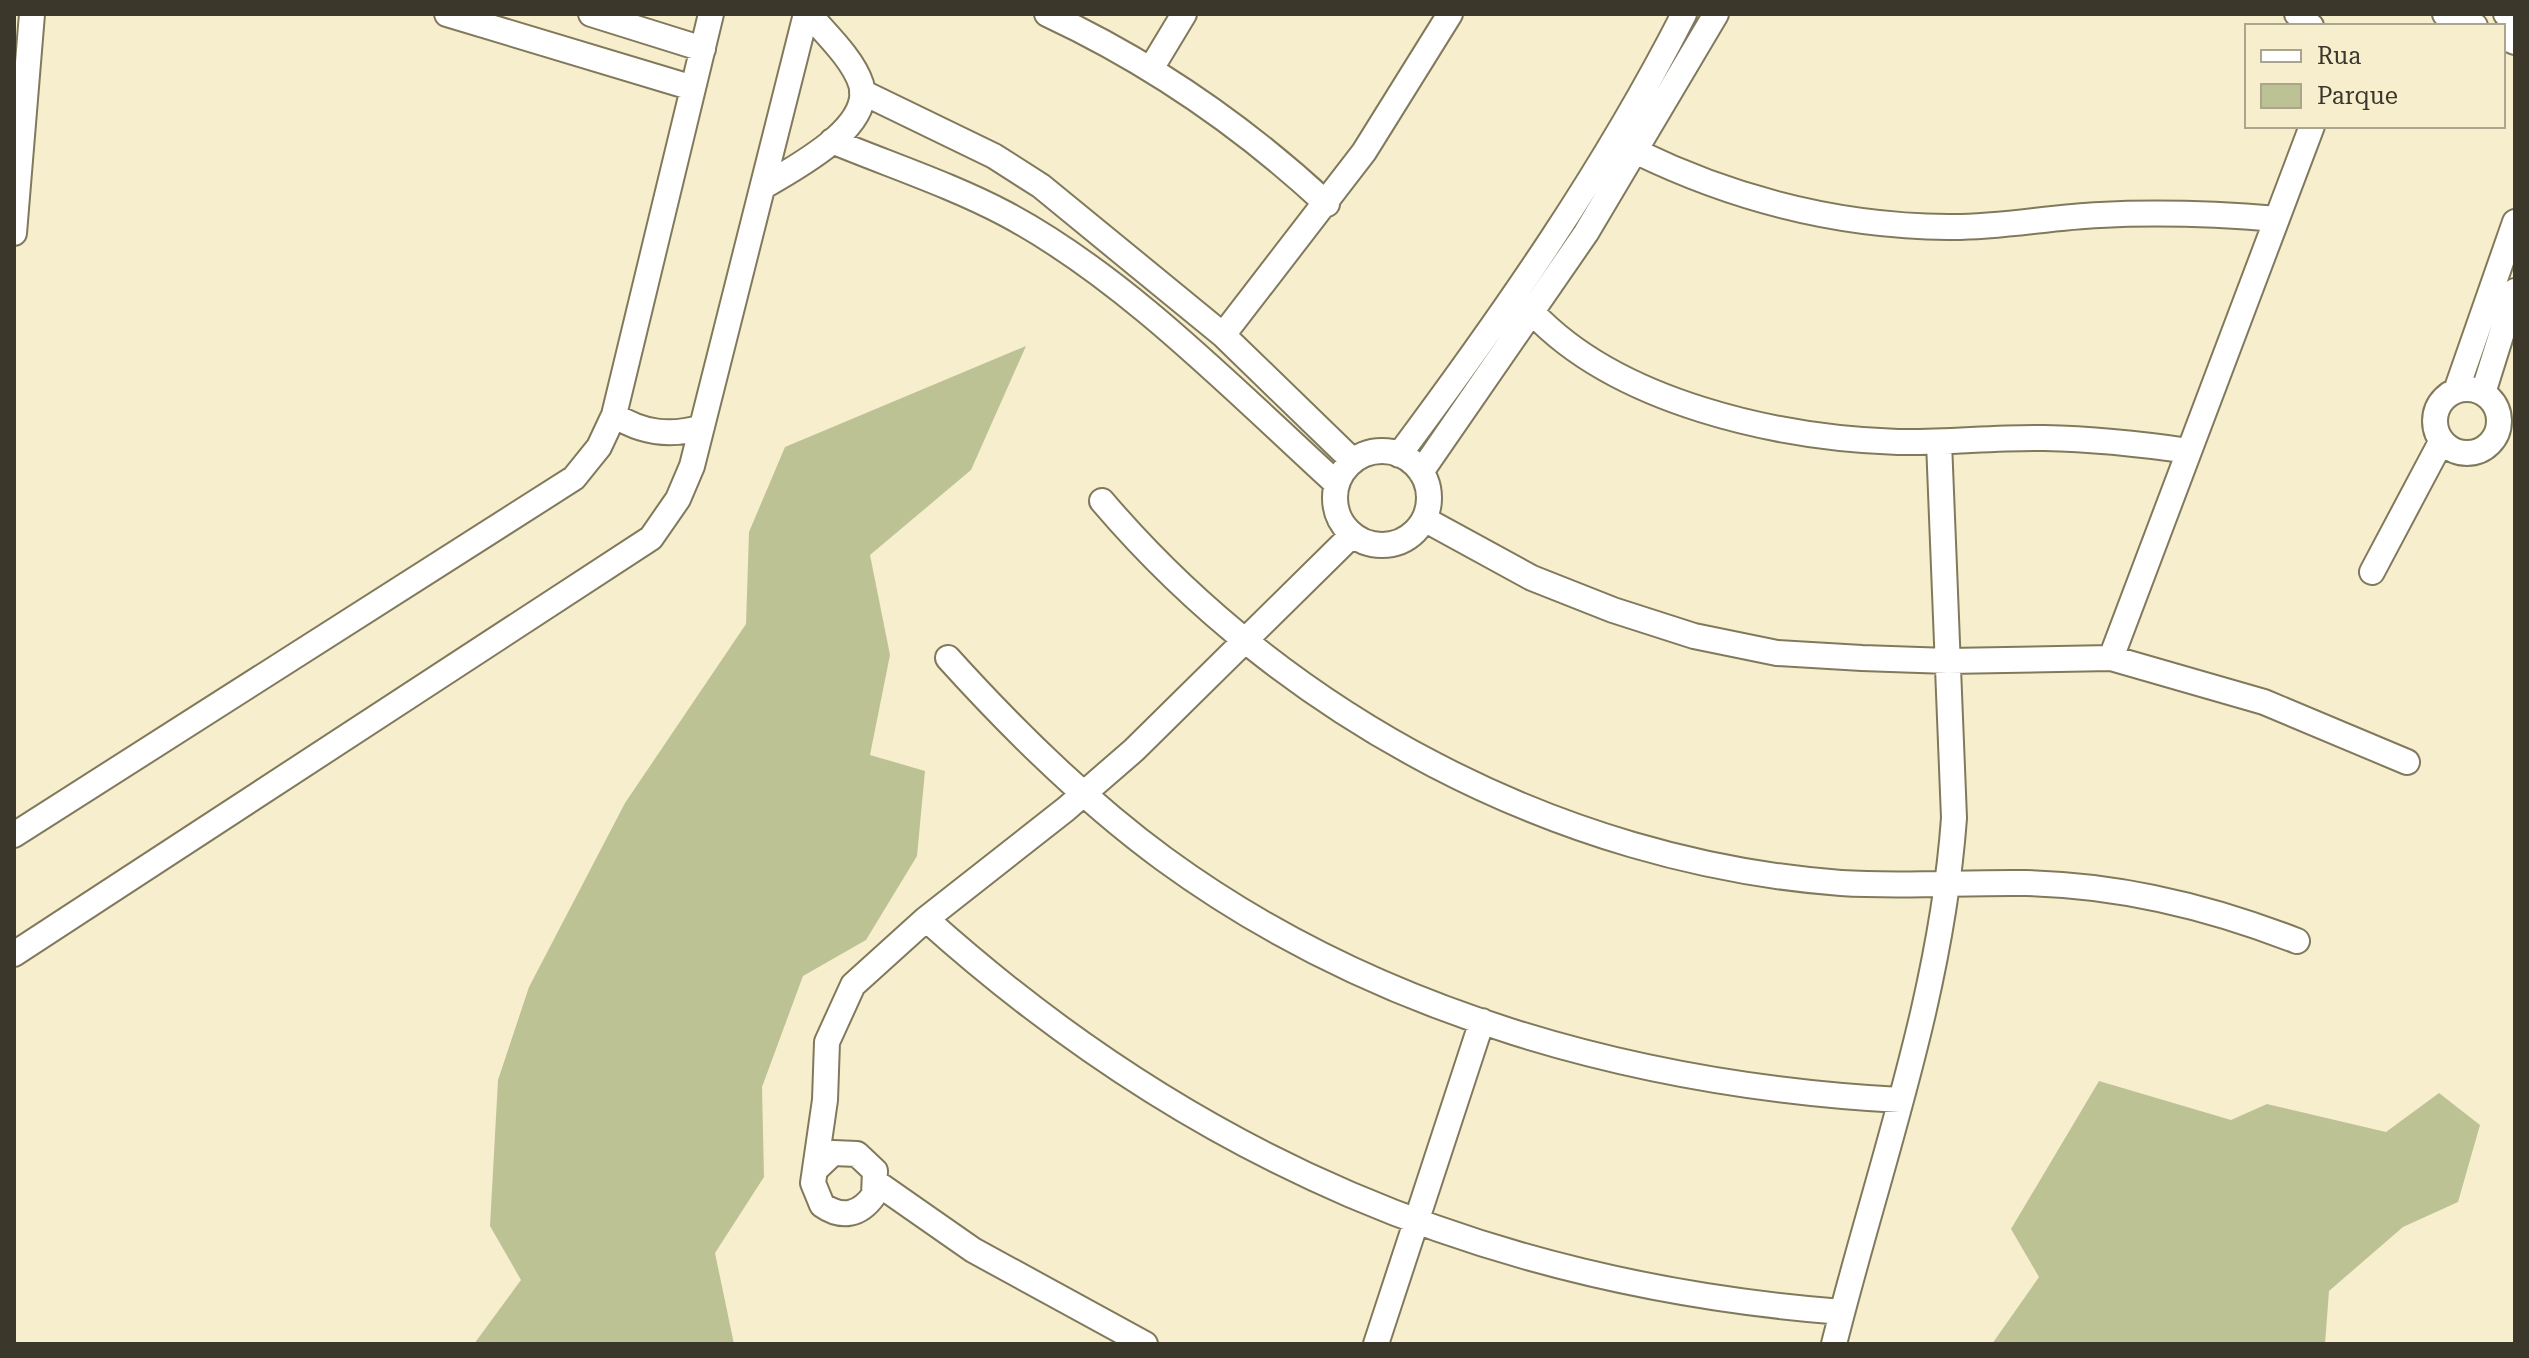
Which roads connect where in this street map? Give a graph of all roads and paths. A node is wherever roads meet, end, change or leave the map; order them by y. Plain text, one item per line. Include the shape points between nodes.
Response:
1 (32, 14) edge
2 (447, 14) edge
3 (591, 14) edge
4 (711, 14) edge
5 (807, 14) edge
6 (1047, 14) edge
7 (1184, 14) edge
8 (1450, 14) edge
9 (1684, 14) edge
10 (1716, 14) edge
11 (2445, 14) edge
12 (2506, 14) edge
13 (2515, 17) edge
14 (2470, 24) edge
15 (703, 49) junction
16 (1152, 67) junction
17 (693, 88) junction
18 (862, 92) junction
19 (2311, 128) edge
20 (832, 141) junction
21 (1637, 152) junction
22 (763, 187) junction
23 (1327, 204) junction
24 (2277, 219) junction
25 (2515, 222) edge
26 (14, 233) edge
27 (2515, 291) edge
28 (1533, 313) junction
29 (1223, 335) junction
30 (2456, 391) junction
31 (2483, 393) junction
32 (614, 415) junction
33 (702, 427) junction
34 (2507, 430) edge
35 (1939, 442) junction
36 (2441, 442) junction
37 (2189, 451) junction
38 (1399, 455) junction
39 (1353, 461) junction
40 (1421, 472) junction
41 (1337, 484) junction
42 (1102, 501) dead end
43 (1424, 519) junction
44 (1352, 535) junction
45 (2372, 572) dead end
46 (1249, 640) junction
47 (948, 658) dead end
48 (2111, 658) junction
49 (1948, 661) junction
50 (2407, 762) dead end
51 (1084, 794) junction
52 (14, 835) edge
53 (1948, 886) junction
54 (926, 919) junction
55 (2297, 941) dead end
56 (14, 954) edge
57 (1482, 1021) junction
58 (825, 1100) junction
59 (1900, 1100) junction
60 (845, 1151) junction
61 (815, 1170) junction
62 (877, 1183) junction
63 (857, 1212) junction
64 (918, 1213) junction
65 (1417, 1223) junction
66 (1842, 1312) junction
67 (1145, 1344) edge
68 (1376, 1344) edge
69 (1834, 1344) edge

1 - 26 street
2 - 17 street
3 - 15 street
4 - 15 street
5 - 18 street via 841,53
5 - 22 street
6 - 16 street
7 - 16 street
8 - 23 street
9 - 38 street via 1552,242
10 - 21 street
11 - 14 street
12 - 13 street
15 - 17 street
16 - 23 street via 1247,133
17 - 32 street
18 - 20 street via 855,116
18 - 29 street via 994,156 1041,186
19 - 24 street
20 - 22 street
20 - 41 street via 1008,215 1078,260 1201,360
21 - 24 street via 1736,194 1864,223 1952,227 2151,213
21 - 28 street
22 - 33 street
23 - 29 street
24 - 37 street
25 - 30 street
27 - 31 street
28 - 35 street via 1587,360 1696,406 1816,434
28 - 40 street
29 - 39 street
30 - 31 street
30 - 36 street via 2436,412
31 - 34 street
32 - 33 street via 651,431 677,433
32 - 52 street via 599,447 574,478
33 - 56 street via 686,483 651,538
34 - 36 street via 2480,451 2459,453
35 - 37 street via 2056,438
35 - 49 street
36 - 45 street
37 - 48 street
38 - 39 street via 1379,451
38 - 40 street
39 - 41 street
40 - 43 street via 1429,492
41 - 44 street via 1337,511
42 - 46 street via 1178,582
43 - 44 street via 1416,531 1392,544 1364,542
43 - 49 street via 1532,578 1694,636 1777,653
44 - 46 street
46 - 51 street
46 - 53 street via 1334,705 1392,741 1475,785 1575,826 1679,857 1786,877
47 - 51 street
48 - 49 street
48 - 50 street via 2264,702
49 - 53 street via 1954,818
51 - 54 street
51 - 57 street via 1165,860 1251,914 1353,968
53 - 55 street via 2027,883 2145,895 2222,914
53 - 59 street via 1927,1008
54 - 58 street via 853,985 827,1042
54 - 65 street via 1024,1003 1129,1078 1252,1150
57 - 59 street via 1582,1053 1708,1081
57 - 65 street
58 - 60 street
58 - 61 street
59 - 66 street
60 - 61 street via 822,1160
60 - 62 street via 868,1160
61 - 63 street via 813,1183 822,1205 845,1214
62 - 63 street via 874,1195
62 - 64 street
63 - 64 street
64 - 67 street via 1030,1284
65 - 66 street via 1536,1261 1642,1286
65 - 68 street
66 - 69 street

